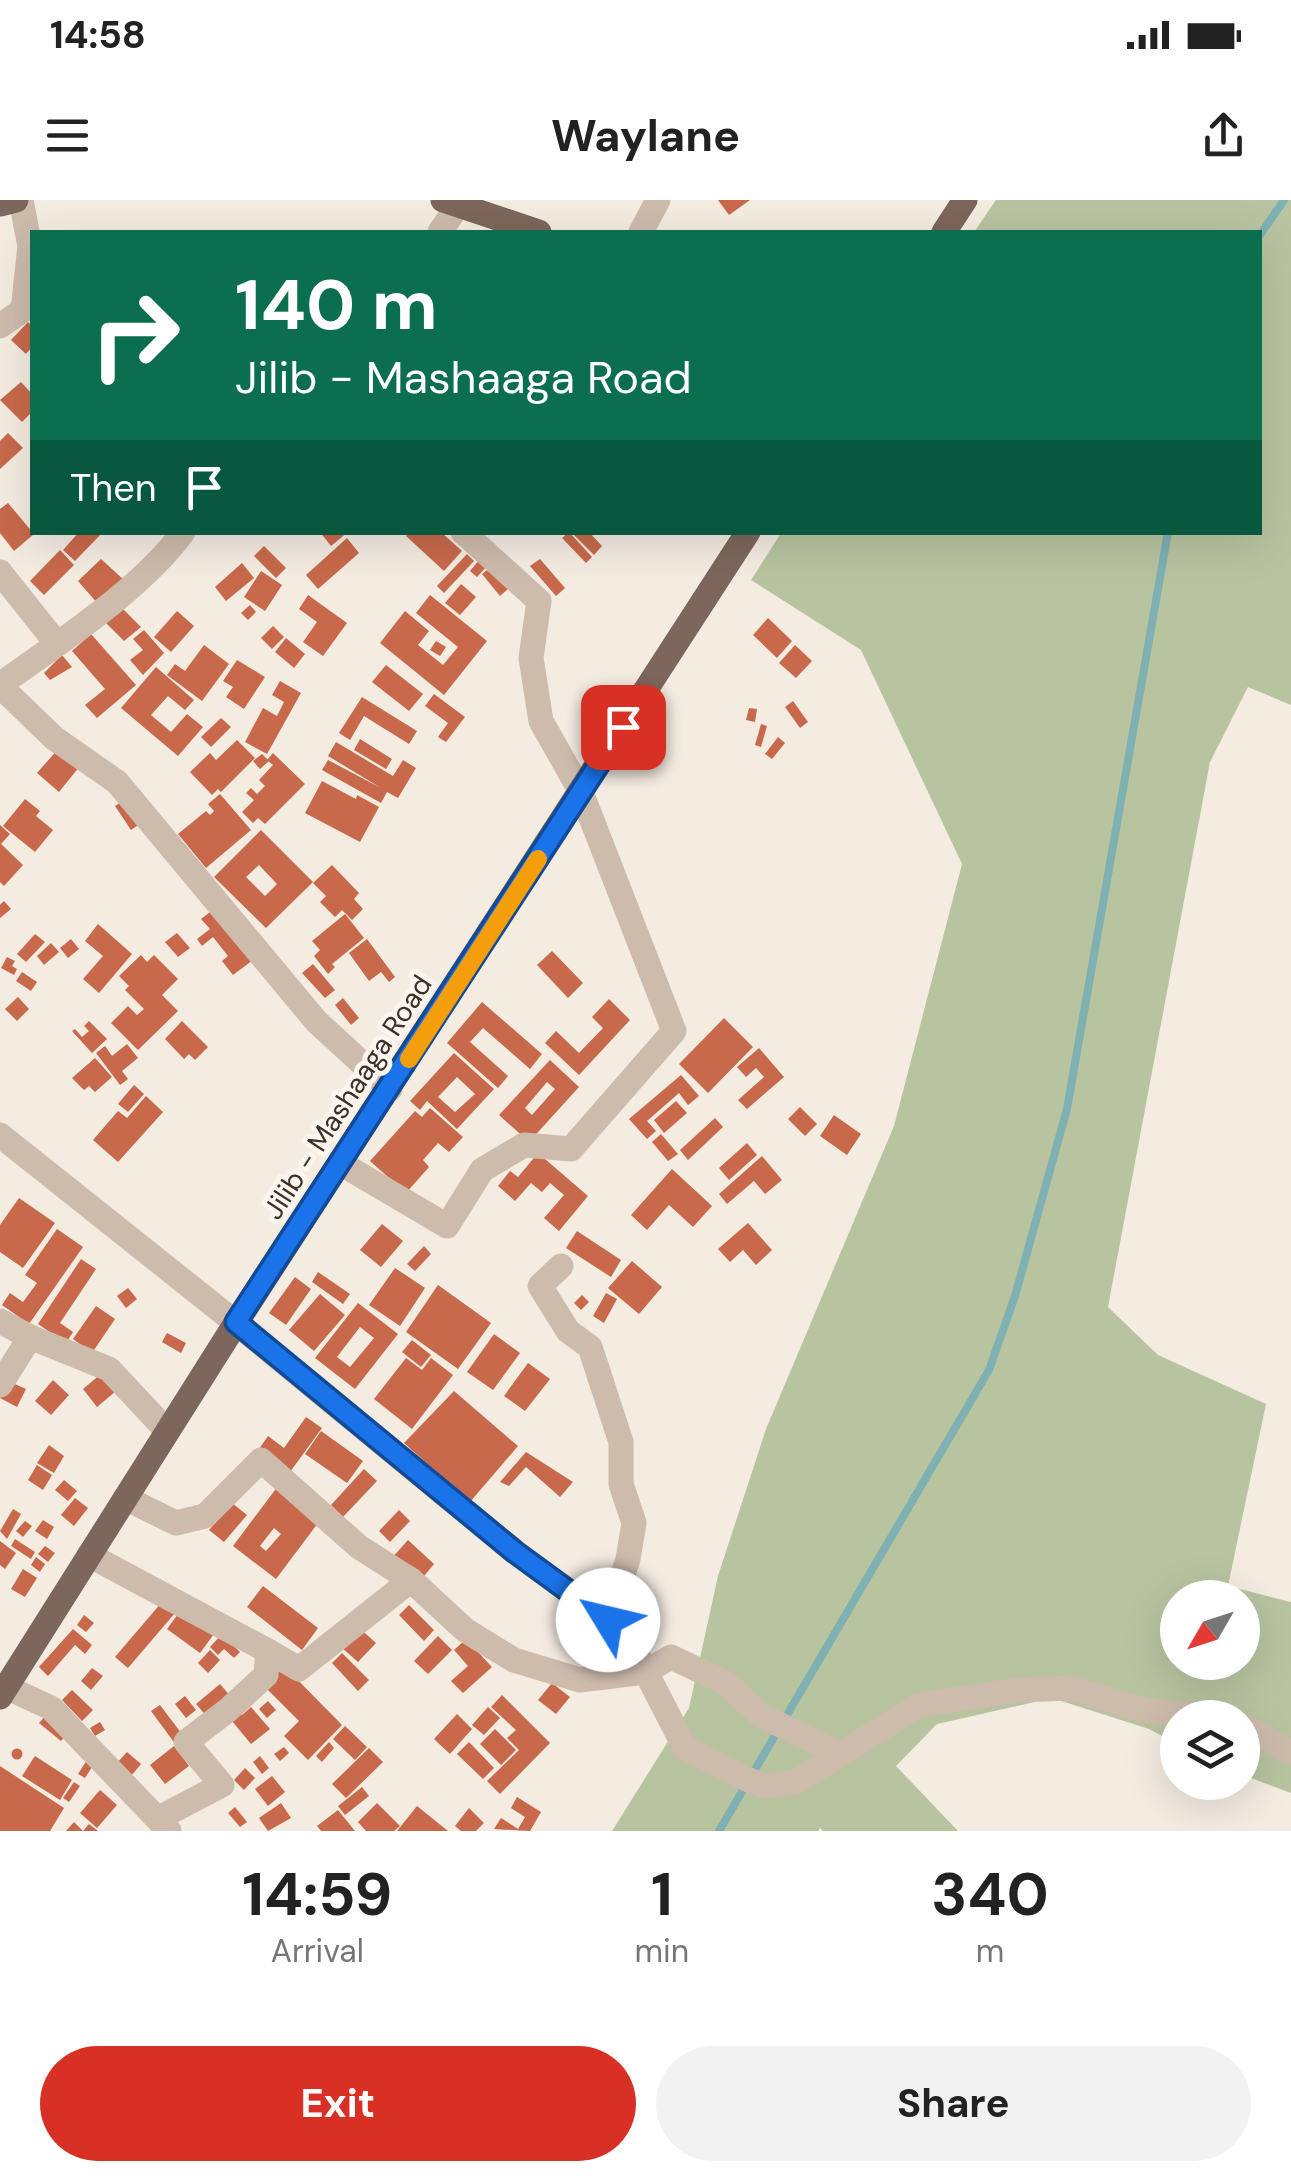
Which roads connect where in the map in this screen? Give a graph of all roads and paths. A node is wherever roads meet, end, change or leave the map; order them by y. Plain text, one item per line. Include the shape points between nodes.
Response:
1 (18, 200) edge
2 (658, 200) edge
3 (966, 200) edge
4 (451, 202) edge
5 (0, 204) edge
6 (441, 230) edge
7 (533, 230) edge
8 (642, 230) edge
9 (945, 230) edge
10 (0, 326) edge
11 (180, 535) edge
12 (466, 535) edge
13 (746, 535) edge
14 (0, 572) edge
15 (57, 644) junction
16 (0, 685) edge
17 (581, 792) junction
18 (390, 1089) junction
19 (0, 1135) edge
20 (340, 1164) junction
21 (561, 1266) dead end
22 (0, 1321) edge
23 (236, 1322) junction
24 (30, 1337) junction
25 (0, 1385) edge
26 (167, 1431) junction
27 (125, 1498) junction
28 (89, 1555) junction
29 (411, 1580) junction
30 (608, 1620) junction
31 (268, 1651) junction
32 (645, 1672) junction
33 (3, 1692) edge
34 (1160, 1712) edge
35 (1260, 1735) edge
36 (1291, 1752) edge
37 (840, 1754) junction
38 (164, 1824) edge

1 - 5 main road
1 - 10 street via 30,246 23,310
2 - 8 street
3 - 9 main road
4 - 6 street
4 - 7 main road
11 - 15 street via 165,557
12 - 17 street via 539,601 531,658 541,720
13 - 17 main road, Jilib - Mashaaga Road
14 - 15 street
15 - 16 street
16 - 18 street via 54,738 117,782 316,1021
17 - 18 main road, Jilib - Mashaaga Road
17 - 20 street via 674,1032 571,1150 524,1145 482,1170 447,1226
18 - 20 main road, Jilib - Mashaaga Road
19 - 23 street
20 - 23 main road, Jilib - Mashaaga Road
21 - 30 street via 540,1286 568,1331 590,1347 600,1370 622,1442 621,1484 634,1523
22 - 24 street
23 - 26 main road, Jilib - Mashaaga Road
23 - 30 street via 515,1552
24 - 25 street
24 - 26 street via 109,1368
26 - 27 main road, Jilib - Mashaaga Road
27 - 28 main road, Jilib - Mashaaga Road
27 - 29 street via 176,1523 205,1516 261,1460 358,1547
28 - 31 street
28 - 33 main road, Jilib - Mashaaga Road
29 - 31 street via 299,1670
29 - 32 street via 464,1630 514,1660 580,1680
30 - 32 street via 630,1641
31 - 38 street via 266,1675 186,1742 222,1786
32 - 37 street via 670,1657 726,1684 762,1716
32 - 37 street via 685,1748 748,1780 764,1786 796,1782
33 - 38 street via 51,1708
34 - 37 street via 1071,1688 1018,1690 919,1706
35 - 36 street

